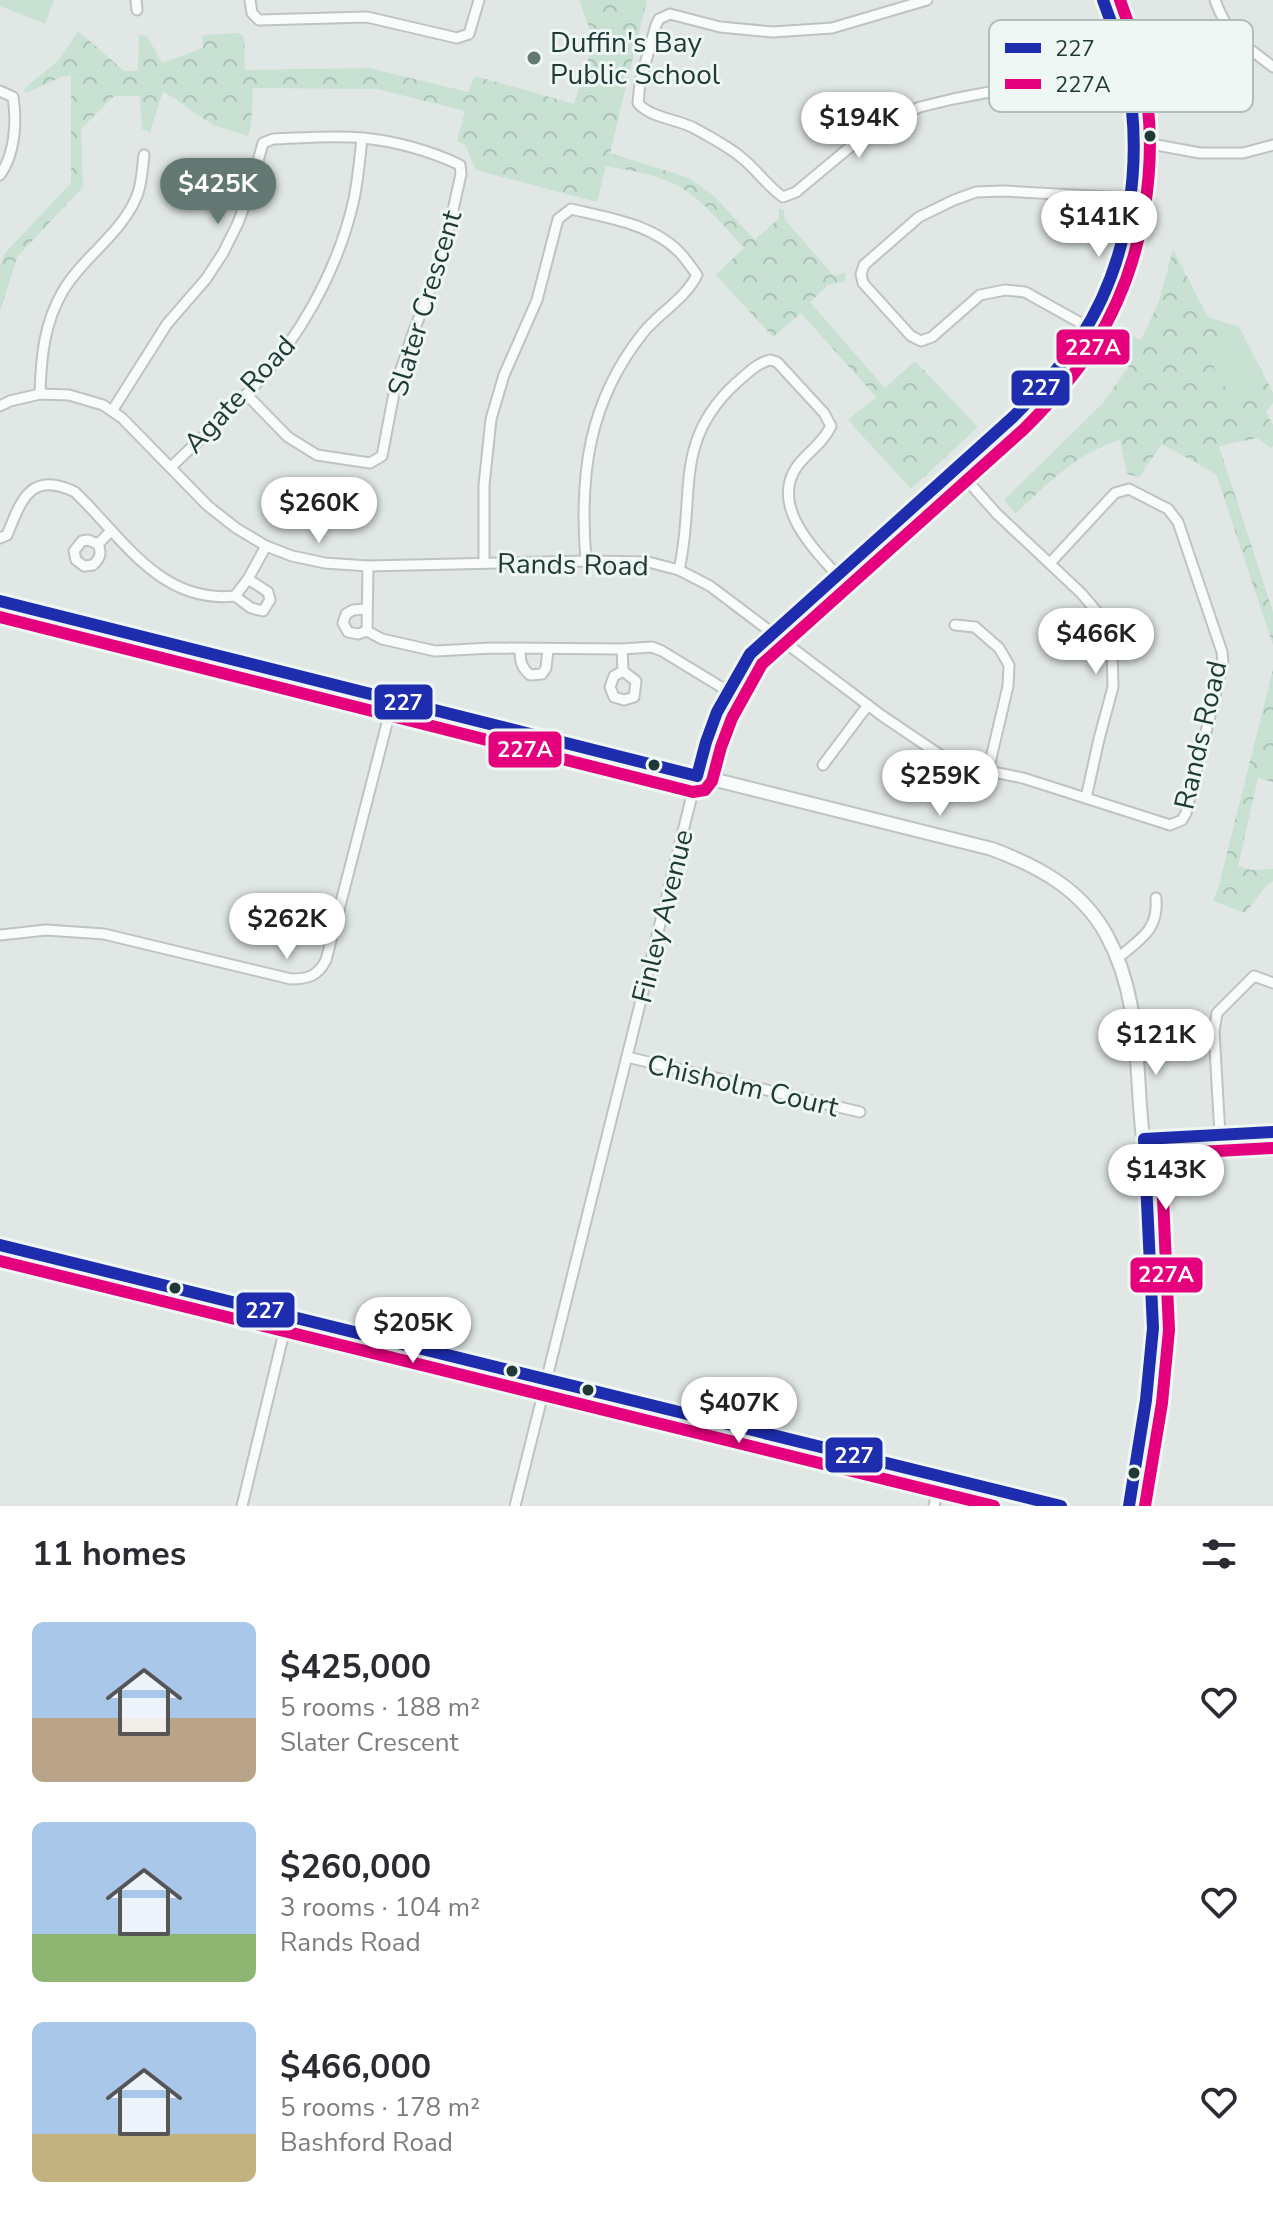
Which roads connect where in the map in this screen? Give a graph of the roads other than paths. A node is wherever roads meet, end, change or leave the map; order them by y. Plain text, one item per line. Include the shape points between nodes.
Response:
1 (250, 0) edge
2 (479, 0) edge
3 (927, 0) edge
4 (1103, 0) edge
5 (1215, 0) edge
6 (1110, 20) edge
7 (1223, 20) edge
8 (1253, 52) edge
9 (1273, 67) edge
10 (0, 91) edge
11 (989, 93) edge
12 (1132, 112) edge
13 (362, 138) junction
14 (1135, 141) junction
15 (1273, 145) edge
16 (144, 155) dead end
17 (0, 175) edge
18 (1129, 198) junction
19 (1086, 326) junction
20 (40, 394) junction
21 (246, 394) junction
22 (0, 406) edge
23 (112, 411) junction
24 (171, 467) junction
25 (957, 469) junction
26 (111, 531) junction
27 (0, 538) edge
28 (98, 544) dead end
29 (266, 546) junction
30 (586, 561) junction
31 (484, 563) junction
32 (1050, 563) junction
33 (368, 566) junction
34 (679, 570) junction
35 (837, 575) junction
36 (248, 579) junction
37 (235, 596) junction
38 (0, 601) edge
39 (367, 609) junction
40 (955, 625) dead end
41 (367, 631) junction
42 (774, 633) junction
43 (520, 649) junction
44 (622, 649) junction
45 (548, 650) junction
46 (623, 671) dead end
47 (726, 690) junction
48 (393, 700) junction
49 (868, 705) junction
50 (823, 765) dead end
51 (988, 771) junction
52 (697, 776) junction
53 (1086, 798) junction
54 (1156, 898) dead end
55 (0, 935) edge
56 (1118, 958) junction
57 (1273, 983) edge
58 (627, 1057) junction
59 (860, 1112) dead end
60 (1273, 1132) edge
61 (1220, 1135) junction
62 (1144, 1139) junction
63 (0, 1245) edge
64 (288, 1316) junction
65 (545, 1380) junction
66 (941, 1476) junction
67 (242, 1506) edge
68 (515, 1506) edge
69 (934, 1506) edge
70 (1061, 1506) edge
71 (1129, 1506) edge

1 - 2 street via 259,20 367,17 457,38 469,34
3 - 11 street via 832,28 773,32 720,27 670,14 656,25 638,103 643,110 718,141 783,197 886,122 920,107
4 - 6 street, Finley Avenue
5 - 7 street
8 - 9 street
10 - 17 street via 13,97 15,106 11,154
12 - 14 street, Finley Avenue
13 - 21 street, Agate Road via 354,198 325,282 279,357
13 - 21 street, Slater Crescent via 444,157 460,165 461,174 443,255 395,388 382,456 370,463 317,455 288,437
13 - 23 street, Slater Crescent via 263,143 223,253 167,324
14 - 15 street via 1200,153 1243,153
14 - 18 street, Finley Avenue
16 - 20 street via 137,197 74,274 51,316 43,341
18 - 19 street, Finley Avenue via 1116,259
18 - 19 street via 976,192 919,217 864,265 861,274 863,283 921,341 980,295 1005,290 1025,292
19 - 25 street, Finley Avenue via 1040,390
20 - 22 street, Rands Road
20 - 23 street, Rands Road via 69,395
21 - 24 street, Agate Road
23 - 24 street, Rands Road
24 - 29 street, Rands Road via 208,506
25 - 32 street
25 - 35 street, Finley Avenue
26 - 27 street via 75,492 41,486 23,499 7,535
26 - 28 street
26 - 37 street via 172,586 218,598
29 - 33 street, Rands Road via 325,563
29 - 36 street
30 - 31 street, Rands Road
30 - 31 street via 586,461 601,404 635,344 697,275 680,253 645,229 571,209 558,219 537,300 491,419
30 - 34 street, Rands Road via 648,562
31 - 33 street, Rands Road
32 - 53 street via 1098,613 1112,651 1113,687
32 - 53 street, Rands Road via 1115,493 1129,489 1168,509 1178,522 1222,652 1182,820 1170,825
33 - 39 street
34 - 35 street via 689,468 705,421 757,364 770,360 831,426 798,465 788,500 796,523
34 - 42 street, Rands Road
35 - 42 street, Finley Avenue
36 - 37 street
36 - 37 street via 268,592 263,611
38 - 48 main road
39 - 41 street
39 - 41 street via 346,614 343,623 348,632
40 - 51 street via 975,627 1009,665
41 - 43 street via 435,651
42 - 47 street, Finley Avenue via 750,654
42 - 49 street, Rands Road
43 - 45 street
43 - 45 street via 523,669 530,675 542,674
44 - 45 street
44 - 46 street
44 - 47 street via 652,647
47 - 52 street, Finley Avenue
48 - 52 main road
48 - 55 street via 326,960 314,976 291,979 104,934 46,930
49 - 50 street
49 - 51 street, Rands Road via 946,759
51 - 53 street, Rands Road
52 - 56 main road via 1024,861 1059,880 1089,909
52 - 58 street, Finley Avenue
54 - 56 street via 1152,928
56 - 62 main road via 1134,1018
57 - 61 street via 1254,976 1217,1013
58 - 59 street, Chisholm Court
58 - 65 street, Finley Avenue
60 - 61 street
61 - 62 street
62 - 71 main road via 1152,1339
63 - 64 street
64 - 65 street
64 - 67 street
65 - 66 street
65 - 68 street, Finley Avenue
66 - 69 street
66 - 70 street

